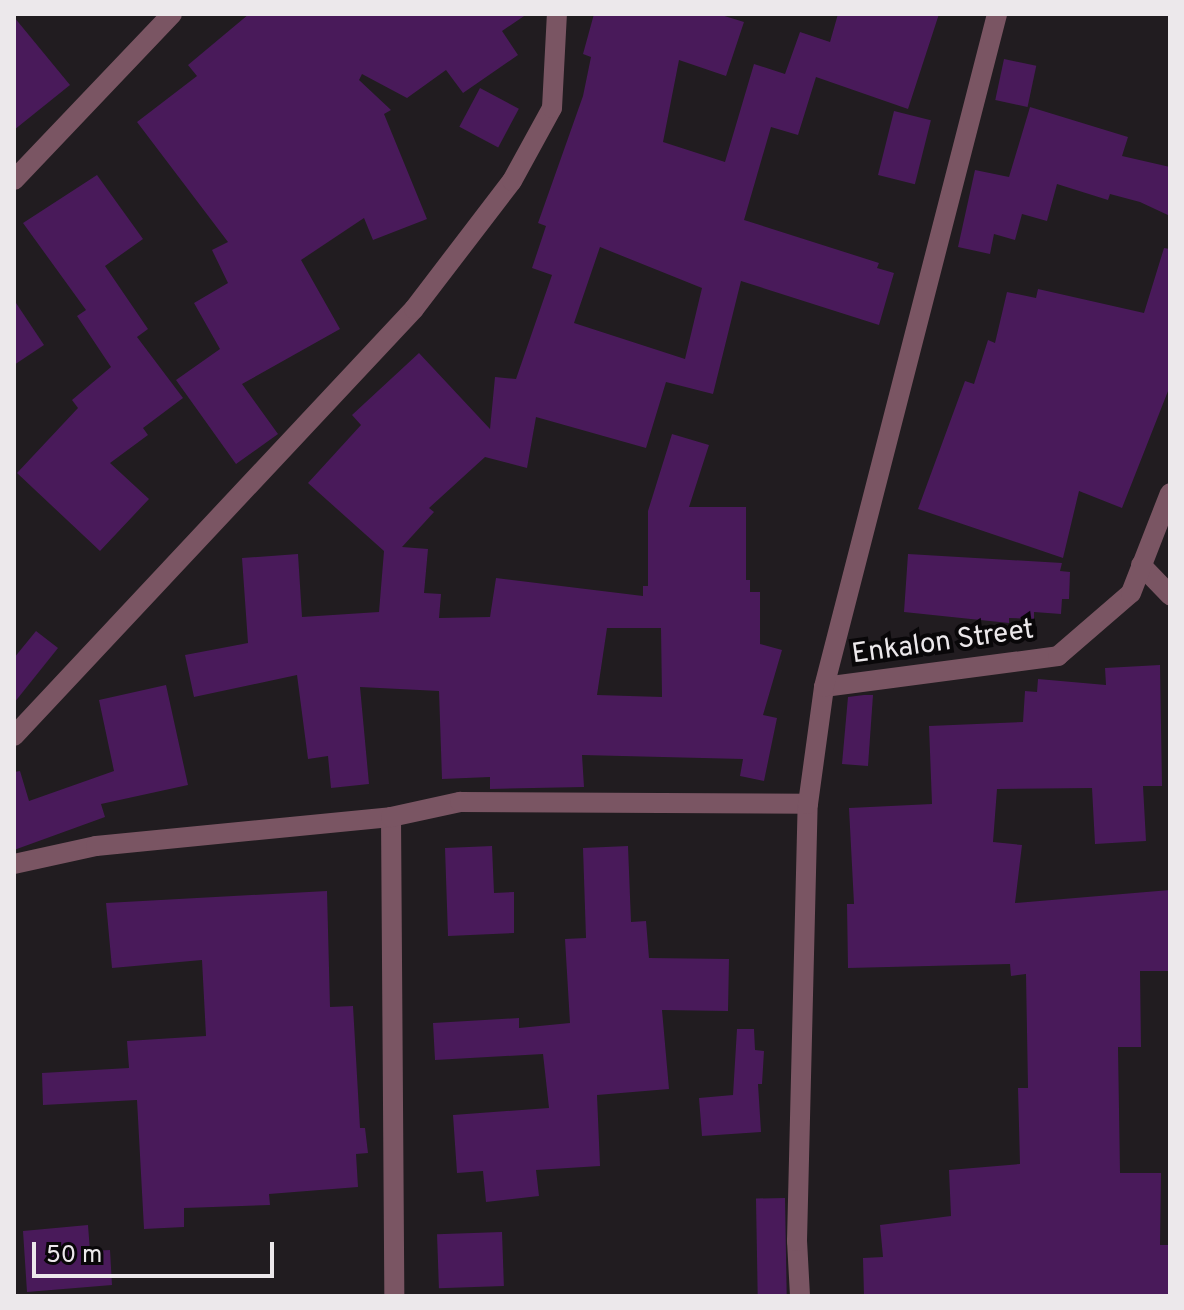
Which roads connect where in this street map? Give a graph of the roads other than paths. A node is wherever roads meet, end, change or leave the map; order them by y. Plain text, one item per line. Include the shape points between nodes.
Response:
1 (172, 14) edge
2 (557, 14) edge
3 (997, 14) edge
4 (14, 180) edge
5 (1170, 493) edge
6 (1141, 565) junction
7 (1170, 595) edge
8 (824, 687) junction
9 (14, 736) edge
10 (808, 804) junction
11 (391, 817) junction
12 (14, 864) edge
13 (394, 1296) edge
14 (800, 1296) edge

1 - 4 street
2 - 9 street via 552,108 494,204 414,309
3 - 8 street
5 - 6 street, Enkalon Street
6 - 7 street
6 - 8 street, Enkalon Street via 1131,593 1058,656
8 - 10 street
10 - 11 street via 460,802
10 - 14 street
11 - 12 street via 96,846
11 - 13 street

